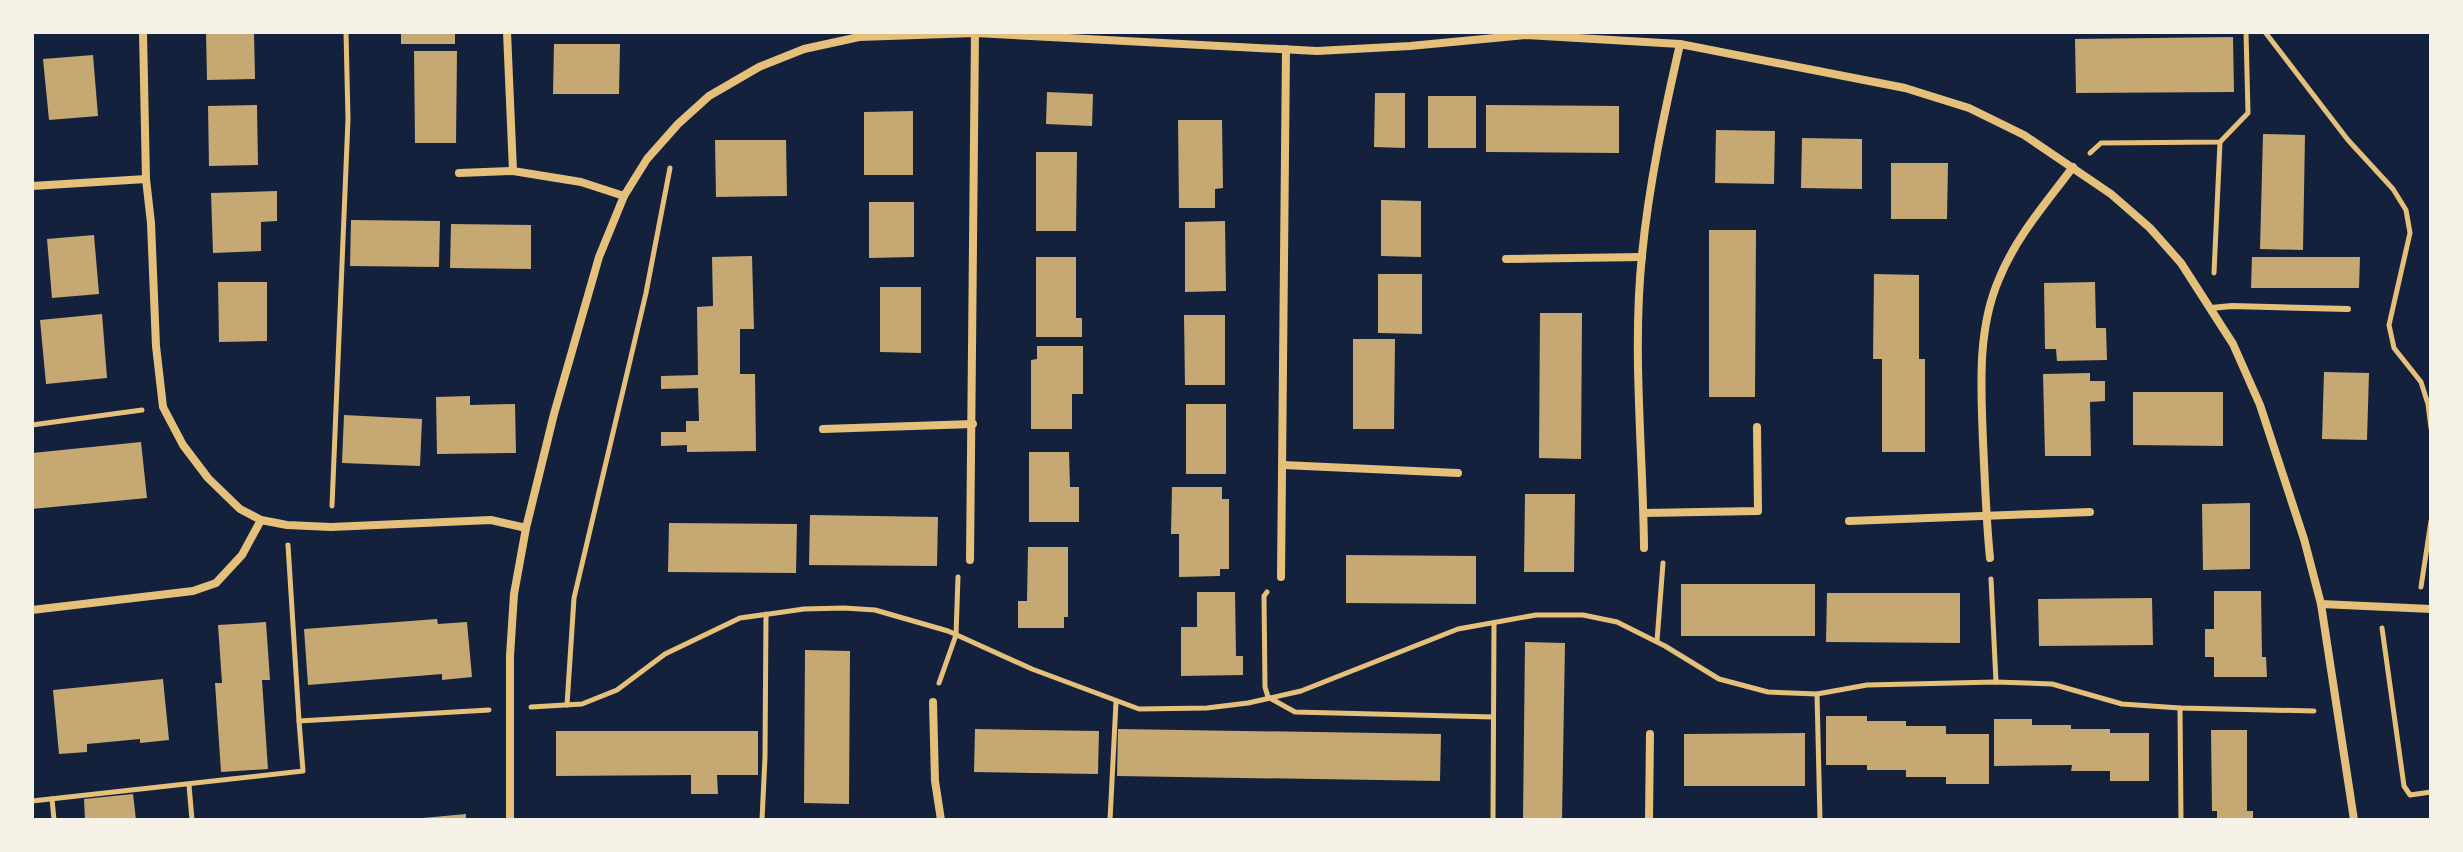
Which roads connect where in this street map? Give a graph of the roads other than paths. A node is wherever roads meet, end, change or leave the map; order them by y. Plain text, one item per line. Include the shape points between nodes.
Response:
1 (143, 32) edge
2 (507, 32) edge
3 (975, 33) edge
4 (1526, 34) edge
5 (838, 36) edge
6 (1166, 37) edge
7 (1680, 44) junction
8 (1286, 49) junction
9 (2073, 167) junction
10 (513, 171) junction
11 (459, 173) dead end
12 (146, 179) junction
13 (32, 186) edge
14 (624, 196) junction
15 (1642, 257) junction
16 (1506, 259) dead end
17 (2210, 306) junction
18 (2348, 309) dead end
19 (973, 424) junction
20 (1757, 427) dead end
21 (823, 429) dead end
22 (1283, 465) junction
23 (1458, 473) dead end
24 (2090, 512) dead end
25 (1644, 513) junction
26 (1986, 517) junction
27 (261, 520) junction
28 (1849, 521) dead end
29 (526, 528) junction
30 (1644, 548) road end
31 (1990, 558) road end
32 (970, 560) road end
33 (1281, 577) road end
34 (2321, 604) junction
35 (2431, 609) edge
36 (32, 610) edge
37 (933, 702) road end
38 (1650, 734) dead end
39 (510, 820) edge
40 (941, 820) edge
41 (1649, 820) edge
42 (2354, 820) edge

1 - 12 street
2 - 10 street
3 - 5 street
3 - 6 street
3 - 19 street
4 - 7 street
4 - 8 street via 1410,46
5 - 14 street via 759,67 709,96 647,159
6 - 8 street
7 - 9 street via 1905,88 1969,108
7 - 15 street via 1652,176
8 - 22 street
9 - 17 street via 2150,228
9 - 26 street via 2025,229 1992,295 1981,382
10 - 11 street
10 - 14 street via 581,182
12 - 13 street
12 - 27 street via 163,407 208,478 240,509
14 - 29 street via 599,257
15 - 16 street
15 - 25 street via 1638,363
17 - 18 lane
17 - 34 street via 2260,405
19 - 21 street
19 - 32 street
20 - 25 street via 1758,511
22 - 23 street
22 - 33 street
24 - 26 street
25 - 30 street
26 - 28 street
26 - 31 street
27 - 29 street via 331,527 491,520
27 - 36 street via 242,555 216,583 193,591
29 - 39 street via 514,594
34 - 35 street
34 - 42 street
37 - 40 street
38 - 41 street

